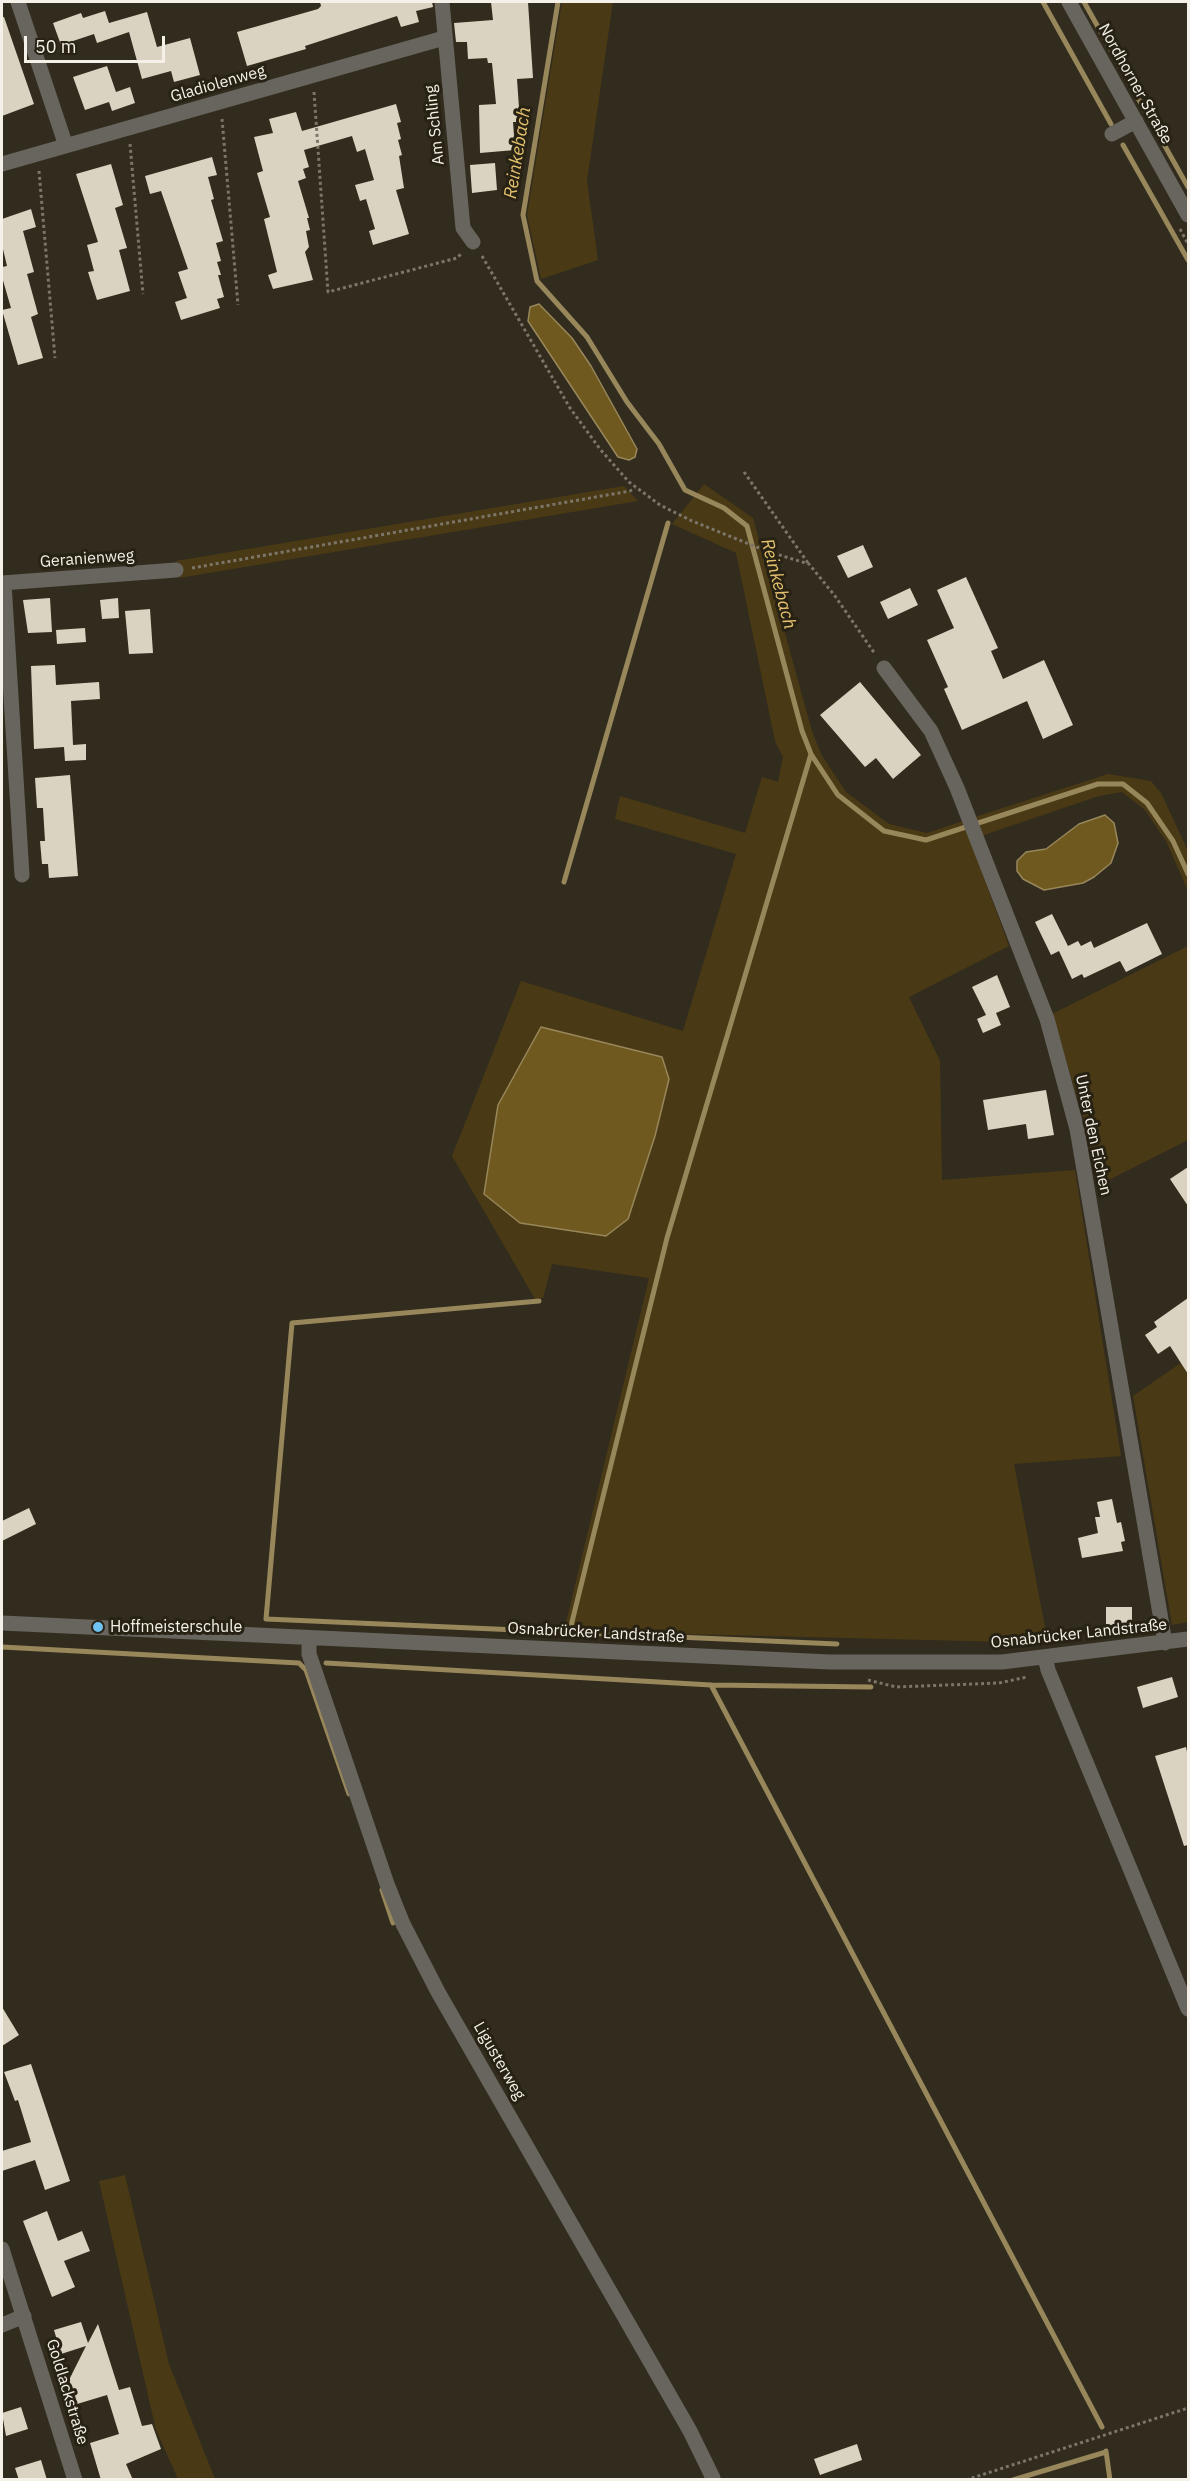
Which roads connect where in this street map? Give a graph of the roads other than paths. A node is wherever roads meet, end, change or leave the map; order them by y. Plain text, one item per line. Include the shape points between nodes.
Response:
1 (18, 2) edge
2 (442, 2) edge
3 (1069, 2) edge
4 (444, 38) junction
5 (1136, 121) junction
6 (1112, 134) dead end
7 (66, 146) junction
8 (2, 164) edge
9 (1188, 215) edge
10 (473, 242) road end
11 (176, 570) road end
12 (3, 583) edge
13 (884, 668) road end
14 (22, 875) dead end
15 (2, 1623) edge
16 (309, 1638) junction
17 (1188, 1639) edge
18 (1165, 1643) junction
19 (1045, 1657) junction
20 (1188, 2009) edge
21 (2, 2249) edge
22 (24, 2316) junction
23 (2, 2325) edge
24 (713, 2478) edge
25 (75, 2480) edge

1 - 7 street
2 - 4 street, Am Schling
3 - 5 street, Nordhorner Straße
4 - 7 street, Gladiolenweg
4 - 10 street, Am Schling via 463,228
5 - 6 street
5 - 9 street, Nordhorner Straße
7 - 8 street, Gladiolenweg
11 - 12 street, Geranienweg
12 - 14 street
13 - 18 street, Unter den Eichen via 931,731 1047,1019 1077,1129
15 - 16 street, Osnabrücker Landstraße
16 - 19 street, Osnabrücker Landstraße via 830,1662 960,1663
16 - 24 street, Ligusterweg via 309,1654 404,1924 438,1992 690,2431
17 - 18 street, Osnabrücker Landstraße
18 - 19 street, Osnabrücker Landstraße
19 - 20 street
21 - 22 street, Goldlackstraße
22 - 23 street
22 - 25 street, Goldlackstraße

